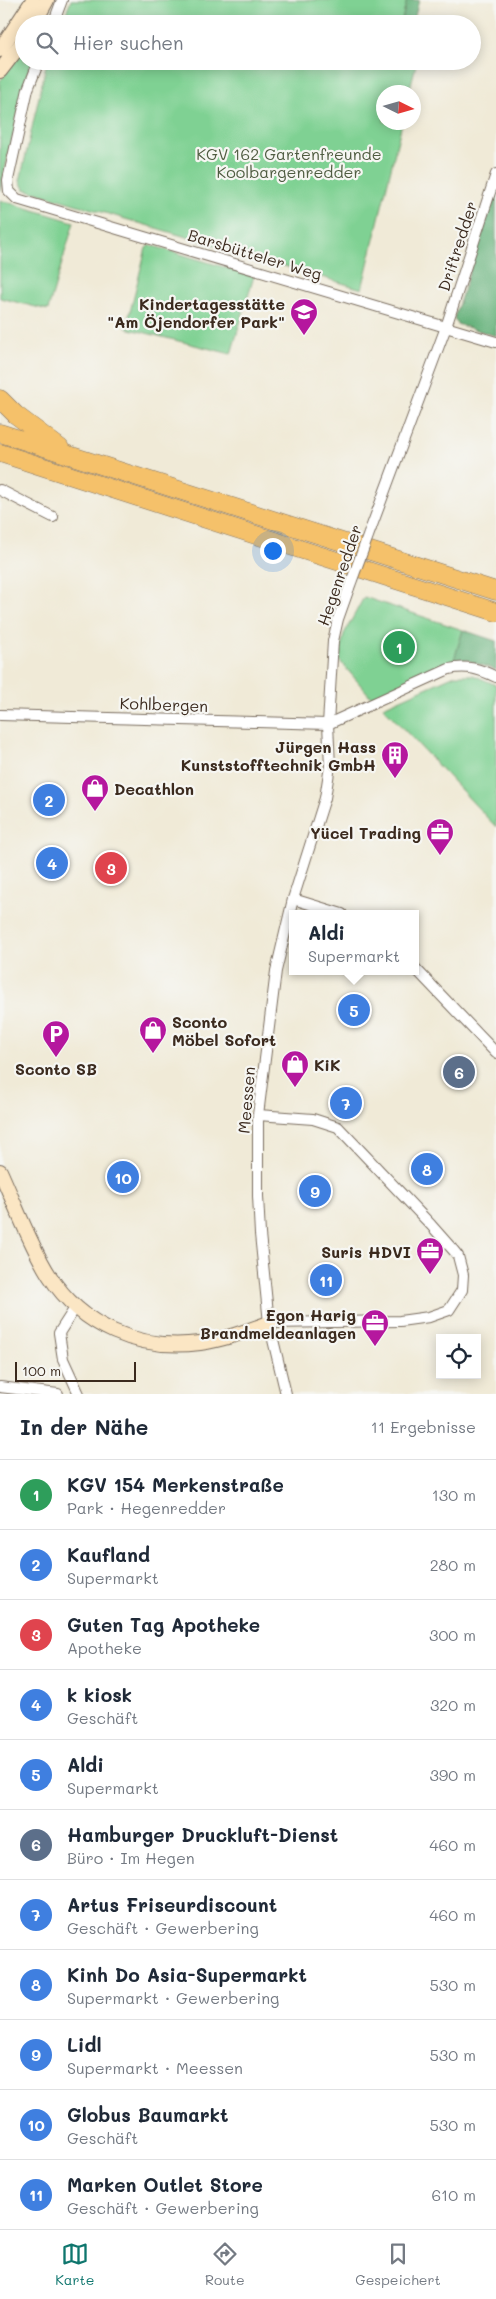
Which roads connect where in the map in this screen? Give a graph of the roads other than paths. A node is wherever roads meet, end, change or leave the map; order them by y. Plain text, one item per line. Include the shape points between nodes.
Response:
1 (33, 0) edge
2 (47, 0) edge
3 (62, 0) edge
4 (23, 15) edge
5 (39, 15) edge
6 (56, 15) edge
7 (15, 27) edge
8 (0, 50) edge
9 (15, 52) edge
10 (35, 70) edge
11 (0, 71) edge
12 (496, 174) edge
13 (446, 326) junction
14 (496, 342) edge
15 (0, 399) edge
16 (0, 433) edge
17 (0, 453) edge
18 (70, 456) junction
19 (0, 490) edge
20 (53, 517) dead end
21 (496, 591) edge
22 (496, 612) edge
23 (496, 677) edge
24 (0, 715) edge
25 (328, 724) junction
26 (293, 899) junction
27 (290, 910) edge
28 (329, 910) edge
29 (289, 916) edge
30 (419, 972) edge
31 (496, 1053) edge
32 (258, 1115) junction
33 (0, 1171) edge
34 (76, 1308) junction
35 (269, 1323) junction
36 (0, 1387) edge
37 (78, 1392) edge
38 (58, 1394) edge
39 (64, 1394) edge
40 (286, 1394) edge

1 - 4 street
2 - 5 street
3 - 6 street
7 - 8 street
9 - 11 street
10 - 13 street, Barsbütteler Weg via 28,89 8,180 9,191 17,199
12 - 13 street, Driftredder
13 - 14 street, Barsbütteler Weg
13 - 25 street, Hegenredder, bridge via 338,619 333,641
15 - 18 highway via 16,416
16 - 18 highway
17 - 22 highway
18 - 21 highway
19 - 20 street
23 - 25 street via 473,667 449,669
24 - 25 street, Kohlbergen
25 - 26 street, Meessen via 330,766 325,798
26 - 27 street, Meessen
26 - 28 street
29 - 32 street, Meessen via 275,977
30 - 31 street
32 - 35 street, Meessen via 258,1196
32 - 35 street via 313,1119 338,1127 454,1251 463,1275 462,1290 449,1310 429,1317 400,1321
33 - 34 street via 48,1274
34 - 35 street via 118,1334 156,1344 201,1343
34 - 37 street via 60,1333 63,1359
35 - 40 street, Meessen
36 - 38 street
37 - 39 street

